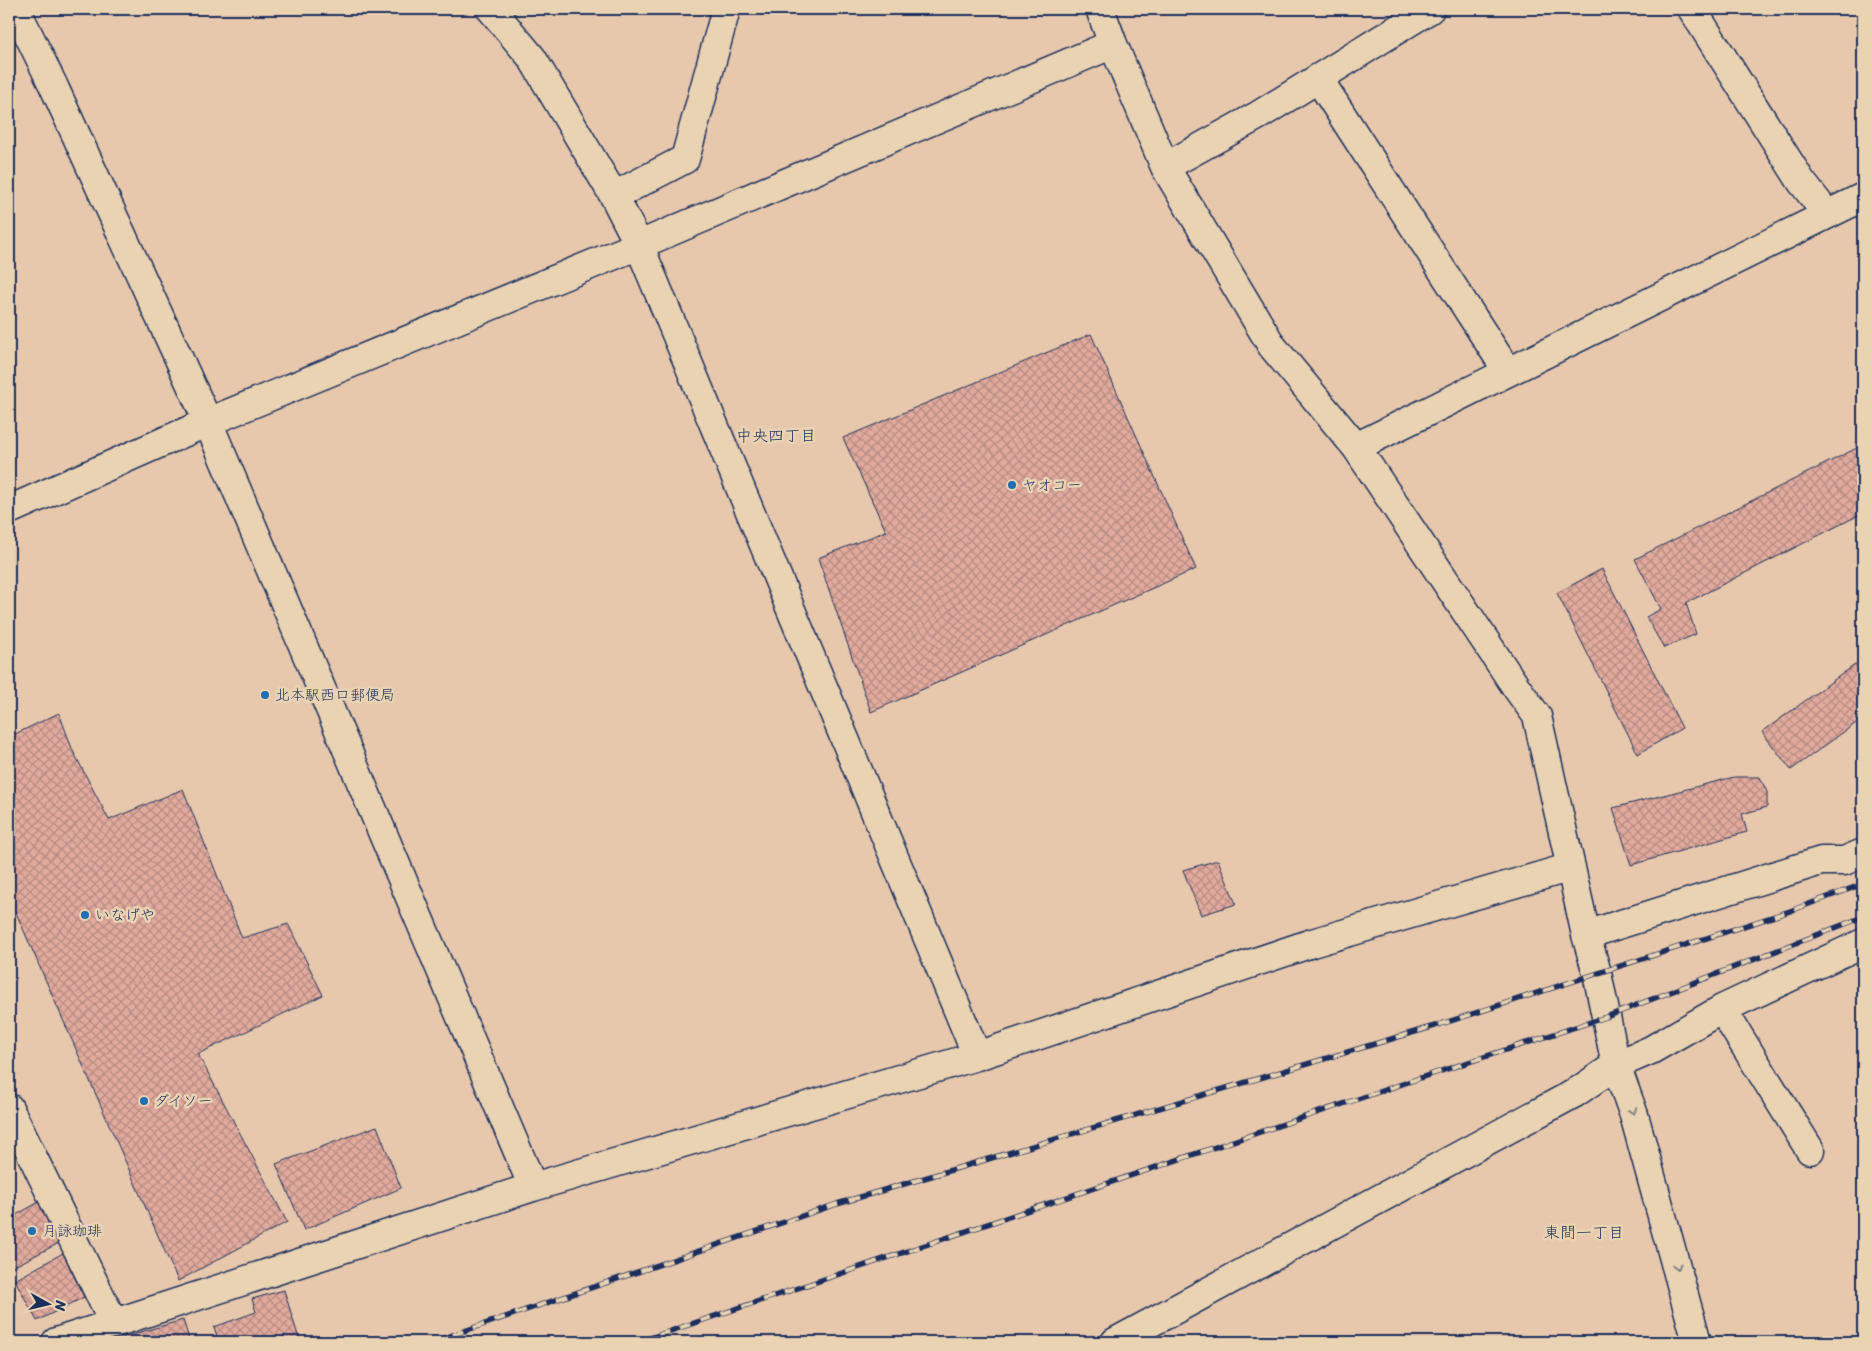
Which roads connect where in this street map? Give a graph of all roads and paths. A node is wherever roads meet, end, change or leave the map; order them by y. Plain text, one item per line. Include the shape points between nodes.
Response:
1 (16, 9) edge
2 (491, 9) edge
3 (726, 9) edge
4 (1100, 9) edge
5 (1430, 9) edge
6 (1692, 9) edge
7 (1113, 44) junction
8 (1318, 78) junction
9 (1165, 167) junction
10 (614, 196) junction
11 (1863, 198) edge
12 (1827, 214) junction
13 (639, 245) junction
14 (1508, 372) junction
15 (208, 422) junction
16 (1356, 447) junction
17 (9, 510) edge
18 (1863, 853) edge
19 (1571, 867) junction
20 (1586, 935) junction
21 (1863, 943) edge
22 (1722, 1009) junction
23 (976, 1056) junction
24 (1616, 1065) junction
25 (9, 1108) edge
26 (1810, 1150) dead end
27 (533, 1187) junction
28 (114, 1324) junction
29 (56, 1342) edge
30 (1115, 1342) edge
31 (1697, 1342) edge

1 - 15 street
2 - 10 street via 532,58
3 - 10 street via 685,159
4 - 7 street
5 - 8 street
6 - 12 street via 1800,181
7 - 9 street
7 - 13 street
8 - 9 street
8 - 14 street
9 - 16 street via 1272,346
10 - 13 street
11 - 12 street
12 - 14 street
13 - 15 street
13 - 23 street
14 - 16 street
15 - 17 street
15 - 27 street
16 - 19 street via 1537,716
18 - 20 street via 1844,861 1821,861
19 - 20 street
19 - 23 street via 1312,943
20 - 24 street
21 - 22 street
22 - 24 street via 1651,1050
22 - 26 street
23 - 27 street
24 - 30 street via 1575,1093
24 -> 31 street via 1634,1115
25 - 28 street
27 - 28 street
28 - 29 street

